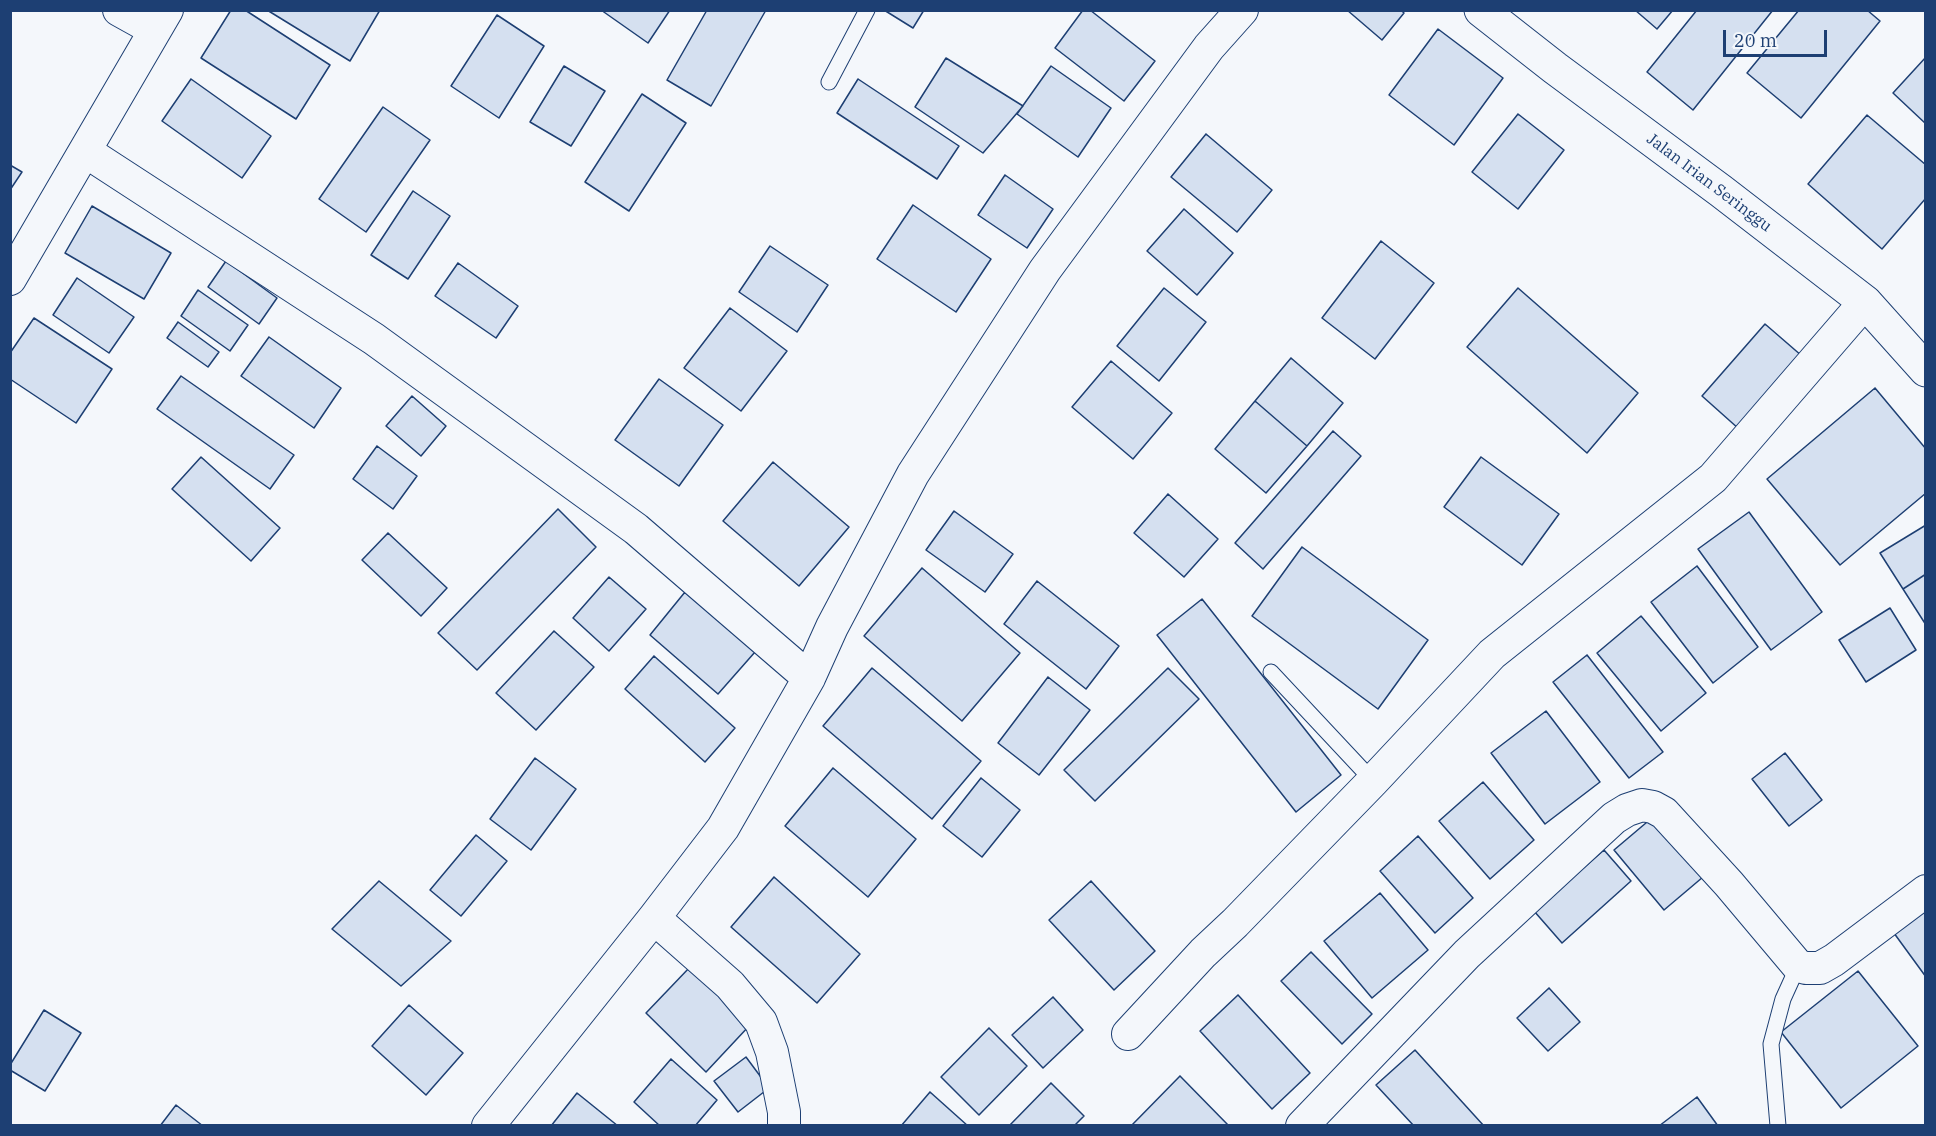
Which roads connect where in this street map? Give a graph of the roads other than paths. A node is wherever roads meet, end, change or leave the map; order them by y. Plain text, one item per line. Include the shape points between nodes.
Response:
1 (119, 10) edge
2 (867, 10) edge
3 (1242, 10) edge
4 (1481, 10) edge
5 (161, 20) edge
6 (829, 82) dead end
7 (85, 151) junction
8 (10, 279) edge
9 (1865, 302) junction
10 (1926, 370) edge
11 (1271, 672) dead end
12 (809, 678) junction
13 (1373, 781) junction
14 (1926, 891) edge
15 (654, 918) junction
16 (1798, 966) junction
17 (1128, 1034) dead end
18 (488, 1125) edge
19 (784, 1125) edge
20 (1302, 1125) edge
21 (1778, 1125) edge

1 - 5 street
2 - 6 lane
3 - 12 street via 1209,46 1045,270 963,396 913,474
4 - 9 street, Jalan Irian Seringgu
5 - 7 street
7 - 8 street
7 - 12 street via 374,339 627,522
9 - 10 street, Jalan Irian Seringgu
9 - 13 street via 1713,478 1492,654
11 - 13 lane
12 - 15 street via 723,828
13 - 17 street
14 - 16 street via 1834,960 1820,968
15 - 18 street
15 - 19 street via 730,985 761,1022 772,1052
16 - 20 street via 1664,813 1642,805 1614,818 1467,954
16 - 21 lane via 1783,999 1771,1044

